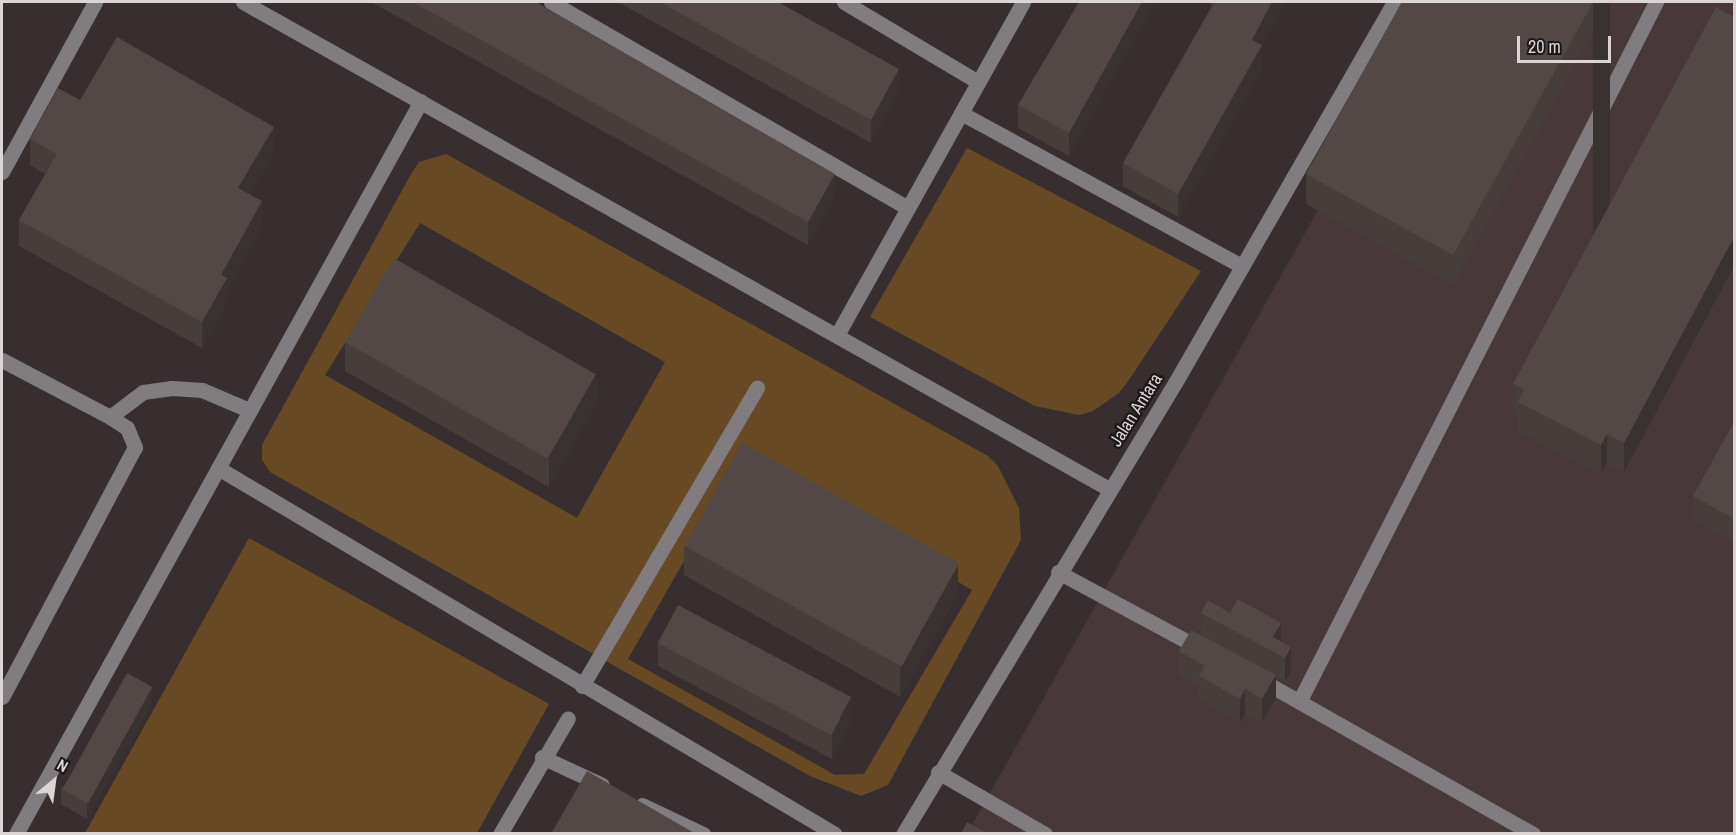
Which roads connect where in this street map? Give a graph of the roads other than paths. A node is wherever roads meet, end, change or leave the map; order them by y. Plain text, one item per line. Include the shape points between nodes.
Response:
1 (95, 2) edge
2 (243, 2) edge
3 (551, 2) edge
4 (844, 2) edge
5 (1394, 2) edge
6 (1656, 2) edge
7 (1019, 3) edge
8 (978, 82) junction
9 (420, 101) junction
10 (961, 113) junction
11 (2, 171) edge
12 (908, 208) junction
13 (1242, 266) junction
14 (837, 335) junction
15 (2, 360) edge
16 (758, 388) dead end
17 (249, 410) junction
18 (110, 417) junction
19 (218, 468) junction
20 (1109, 489) junction
21 (1058, 572) junction
22 (1219, 658) edge
23 (1249, 674) edge
24 (582, 686) junction
25 (2, 697) edge
26 (1299, 700) junction
27 (568, 718) dead end
28 (542, 757) junction
29 (938, 772) junction
30 (833, 833) edge
31 (16, 834) edge
32 (500, 834) edge
33 (704, 834) edge
34 (903, 834) edge
35 (1045, 834) edge
36 (1533, 834) edge

1 - 11 street
2 - 9 street
3 - 12 street
4 - 8 street
5 - 13 street, Jalan Antara
6 - 26 street
7 - 8 street
8 - 10 street
9 - 14 street
9 - 17 street
10 - 12 street
10 - 13 street
12 - 14 street
13 - 20 street, Jalan Antara
14 - 20 street
15 - 18 street
16 - 24 street
17 - 18 street via 202,390 172,388 143,392
17 - 19 street
18 - 25 street via 127,428 135,447
19 - 24 street
19 - 31 street
20 - 21 street, Jalan Antara
21 - 22 street
21 - 29 street, Jalan Antara
23 - 26 street
24 - 30 street
26 - 36 street
27 - 28 street
28 - 32 street
28 - 33 street
29 - 34 street, Jalan Antara
29 - 35 street

